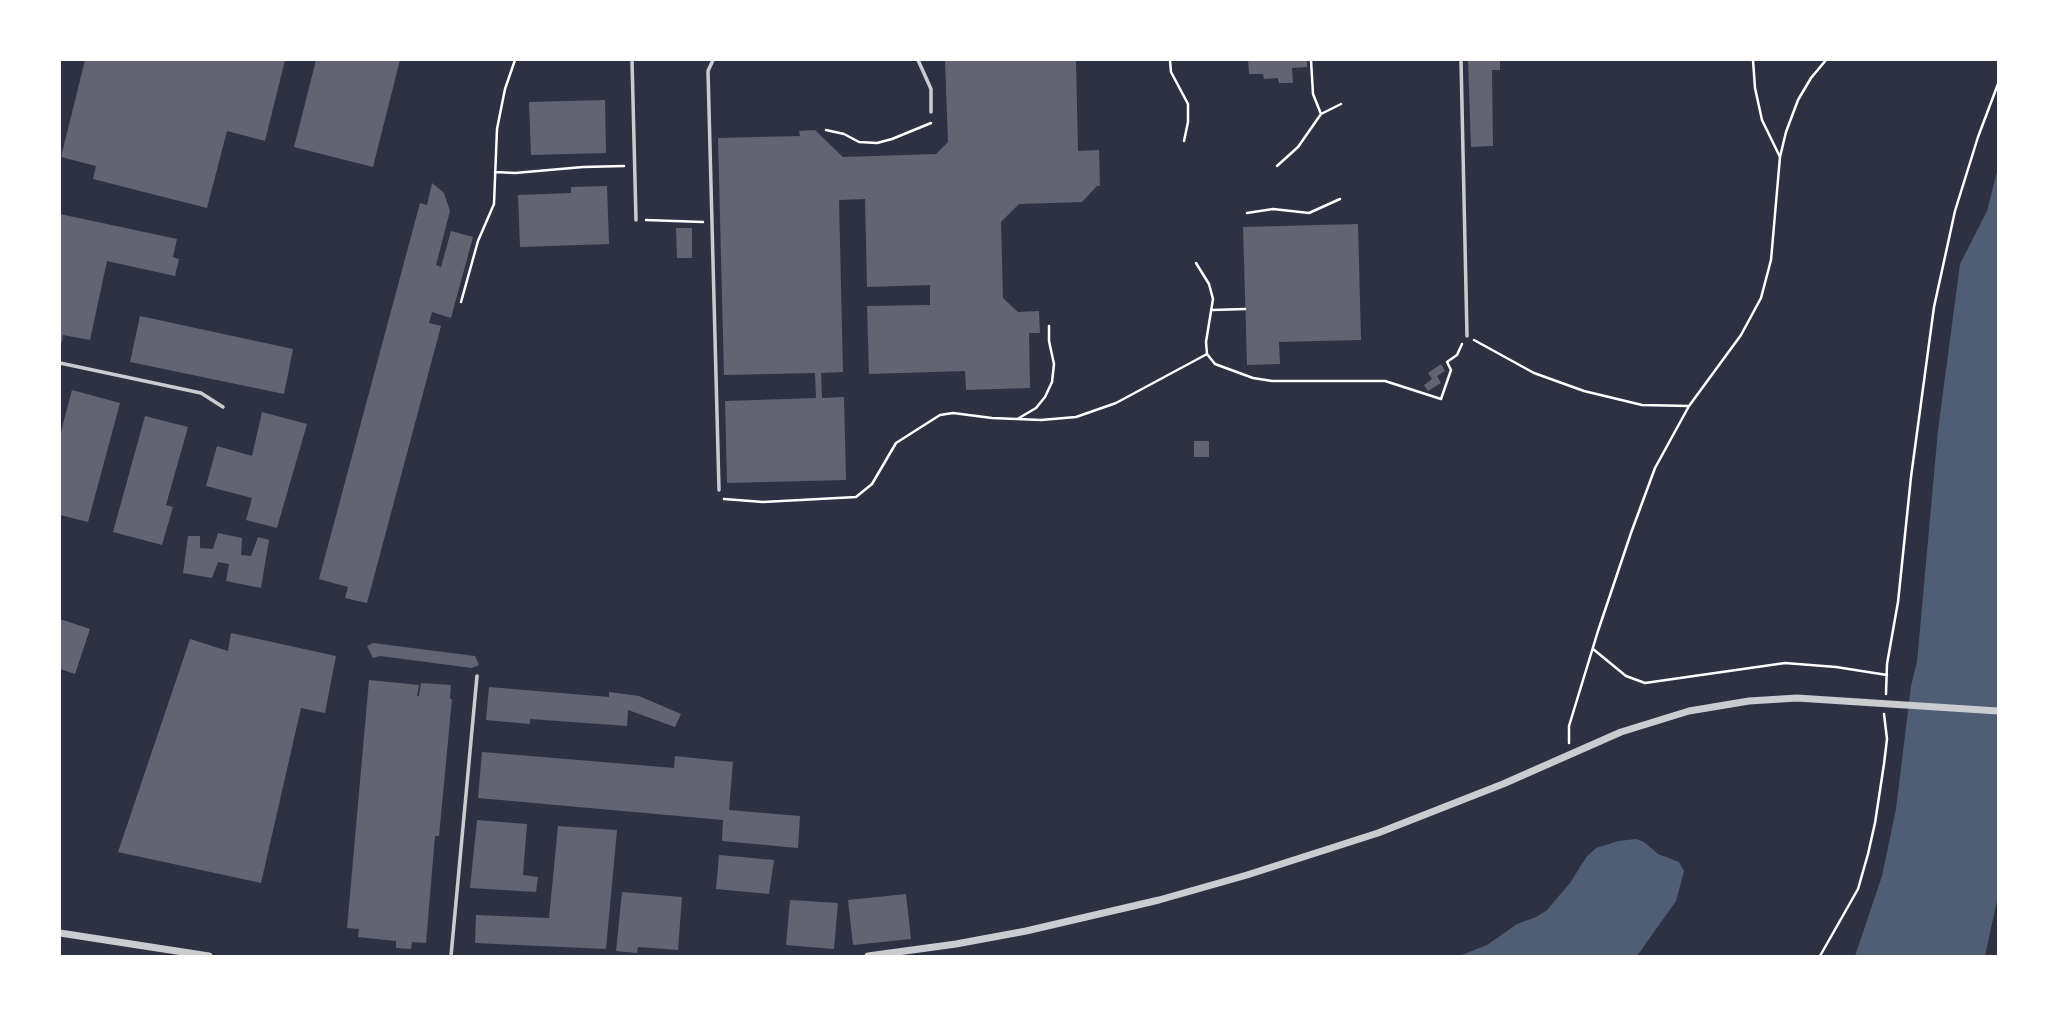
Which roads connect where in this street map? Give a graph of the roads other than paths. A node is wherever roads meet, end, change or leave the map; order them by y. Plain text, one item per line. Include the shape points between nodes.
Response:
1 (632, 60) edge
2 (713, 60) edge
3 (918, 60) edge
4 (1461, 60) edge
5 (931, 112) road end
6 (636, 220) road end
7 (1467, 336) road end
8 (60, 363) edge
9 (223, 407) dead end
10 (719, 490) road end
11 (477, 676) dead end
12 (1998, 711) edge
13 (60, 933) edge
14 (209, 957) edge
15 (451, 957) edge
16 (868, 957) edge

1 - 6 lane
2 - 10 lane via 708,71
3 - 5 lane via 931,89
4 - 7 lane
8 - 9 lane via 201,393
11 - 15 lane
12 - 16 street via 1797,698 1671,715 1378,833 1203,888 1026,931
13 - 14 street

